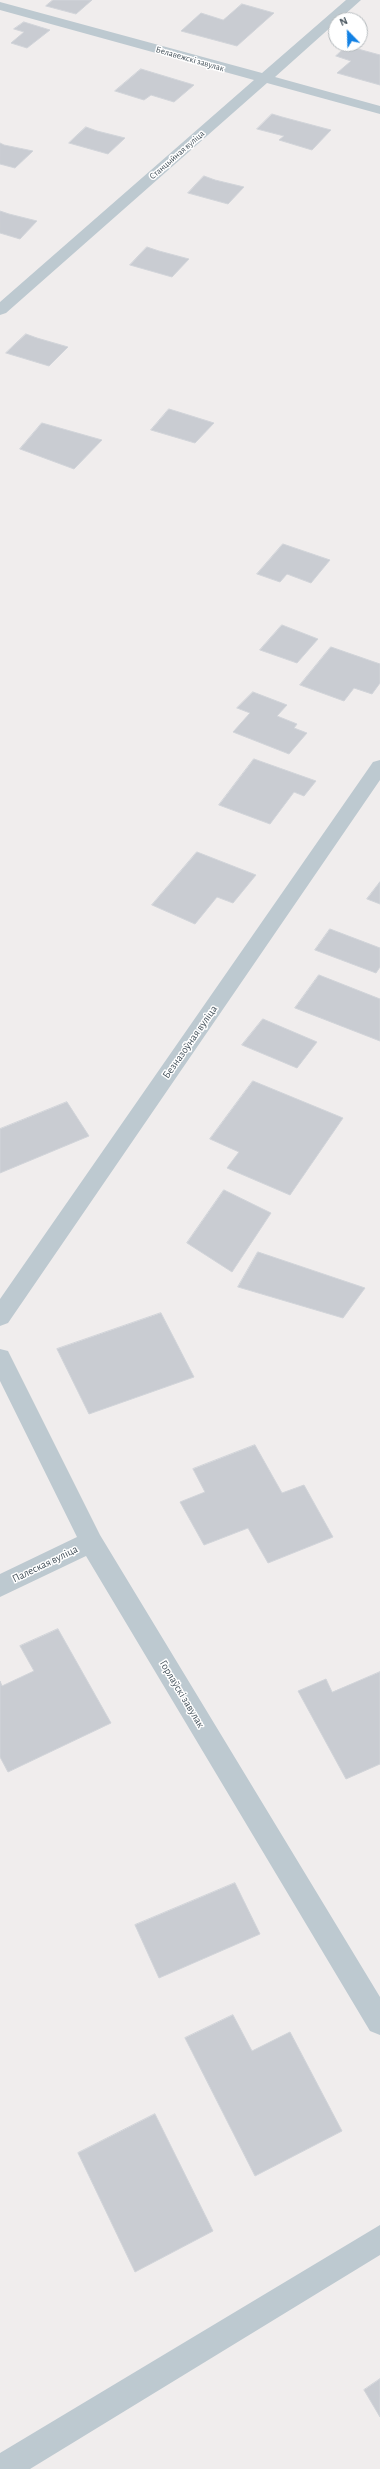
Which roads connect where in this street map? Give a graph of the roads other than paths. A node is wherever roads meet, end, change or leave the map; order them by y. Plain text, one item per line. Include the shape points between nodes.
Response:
1 (354, 0) edge
2 (0, 6) edge
3 (263, 79) junction
4 (380, 110) edge
5 (0, 310) edge
6 (380, 766) edge
7 (0, 1317) edge
8 (0, 1358) edge
9 (91, 1542) junction
10 (0, 1586) edge
11 (380, 2022) edge
12 (380, 2239) edge
13 (2, 2469) edge

1 - 3 street, Станцыйная вуліца
2 - 3 street, Белавежскі завулак
3 - 4 street, Белавежскі завулак
3 - 5 street, Станцыйная вуліца
6 - 7 street, Безназоўная вуліца
8 - 9 street, Горлаўскі завулак
9 - 10 street, Палеская вуліца
9 - 11 street, Горлаўскі завулак
12 - 13 street

